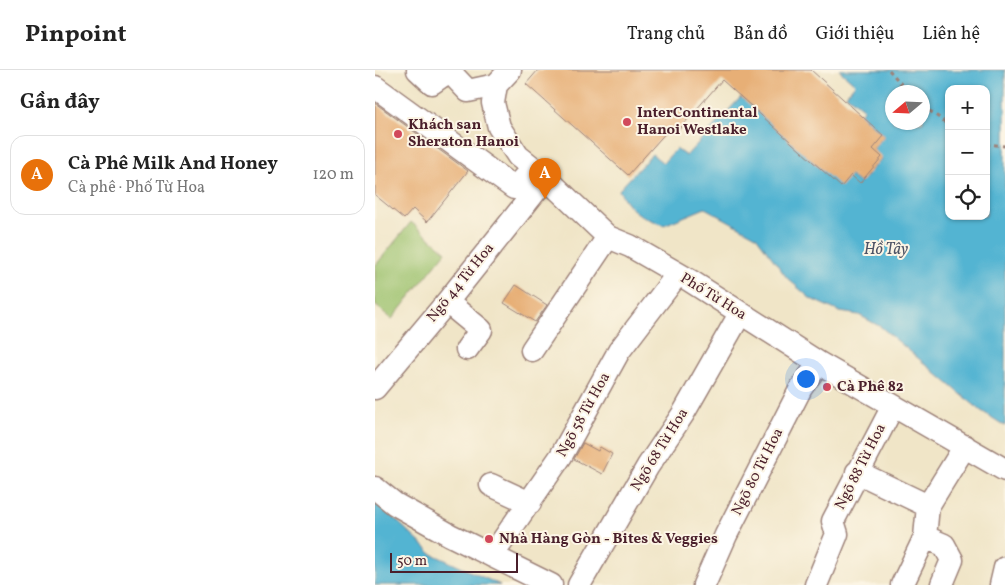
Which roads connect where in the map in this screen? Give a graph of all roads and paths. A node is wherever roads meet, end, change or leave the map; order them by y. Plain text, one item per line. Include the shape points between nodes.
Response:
1 (418, 70) edge
2 (889, 70) edge
3 (500, 76) edge
4 (902, 85) edge
5 (375, 87) edge
6 (930, 111) edge
7 (945, 122) edge
8 (990, 144) edge
9 (1005, 146) edge
10 (540, 173) junction
11 (608, 237) junction
12 (677, 275) junction
13 (447, 302) junction
14 (740, 314) junction
15 (467, 349) dead end
16 (532, 350) dead end
17 (819, 363) junction
18 (375, 388) edge
19 (893, 406) junction
20 (965, 446) junction
21 (1005, 470) edge
22 (857, 472) junction
23 (491, 485) dead end
24 (375, 488) edge
25 (530, 502) junction
26 (928, 506) junction
27 (925, 537) junction
28 (492, 556) junction
29 (1005, 568) edge
30 (942, 584) dead end
31 (551, 585) edge
32 (579, 585) edge
33 (704, 585) edge
34 (816, 585) edge
35 (902, 585) edge
36 (1001, 585) edge

1 - 3 street via 432,83 449,71 468,91
2 - 4 path
3 - 10 street, Phố Từ Hoa via 493,103 499,128 519,156
5 - 10 street via 514,188
6 - 7 path
8 - 9 path
10 - 11 street, Phố Từ Hoa
10 - 13 street, Ngõ 44 Từ Hoa
11 - 12 street, Phố Từ Hoa via 630,246
11 - 16 street
12 - 14 street, Phố Từ Hoa
12 - 25 street, Ngõ 58 Từ Hoa via 619,350 561,456
13 - 15 street via 481,330
13 - 18 street, Ngõ 44 Từ Hoa
14 - 17 street, Phố Từ Hoa
14 - 32 street, Ngõ 68 Từ Hoa
17 - 19 street, Phố Từ Hoa
17 - 33 street, Ngõ 80 Từ Hoa via 801,388
19 - 20 street, Phố Từ Hoa
19 - 22 street, Ngõ 88 Từ Hoa
20 - 21 street, Phố Từ Hoa
20 - 26 street
22 - 26 street
22 - 34 street, Ngõ 88 Từ Hoa via 833,520 837,534
23 - 25 street
24 - 28 street via 395,504
25 - 28 street, Ngõ 58 Từ Hoa
26 - 27 street
27 - 30 street via 944,545 952,560
27 - 35 street
28 - 31 street
29 - 36 street

